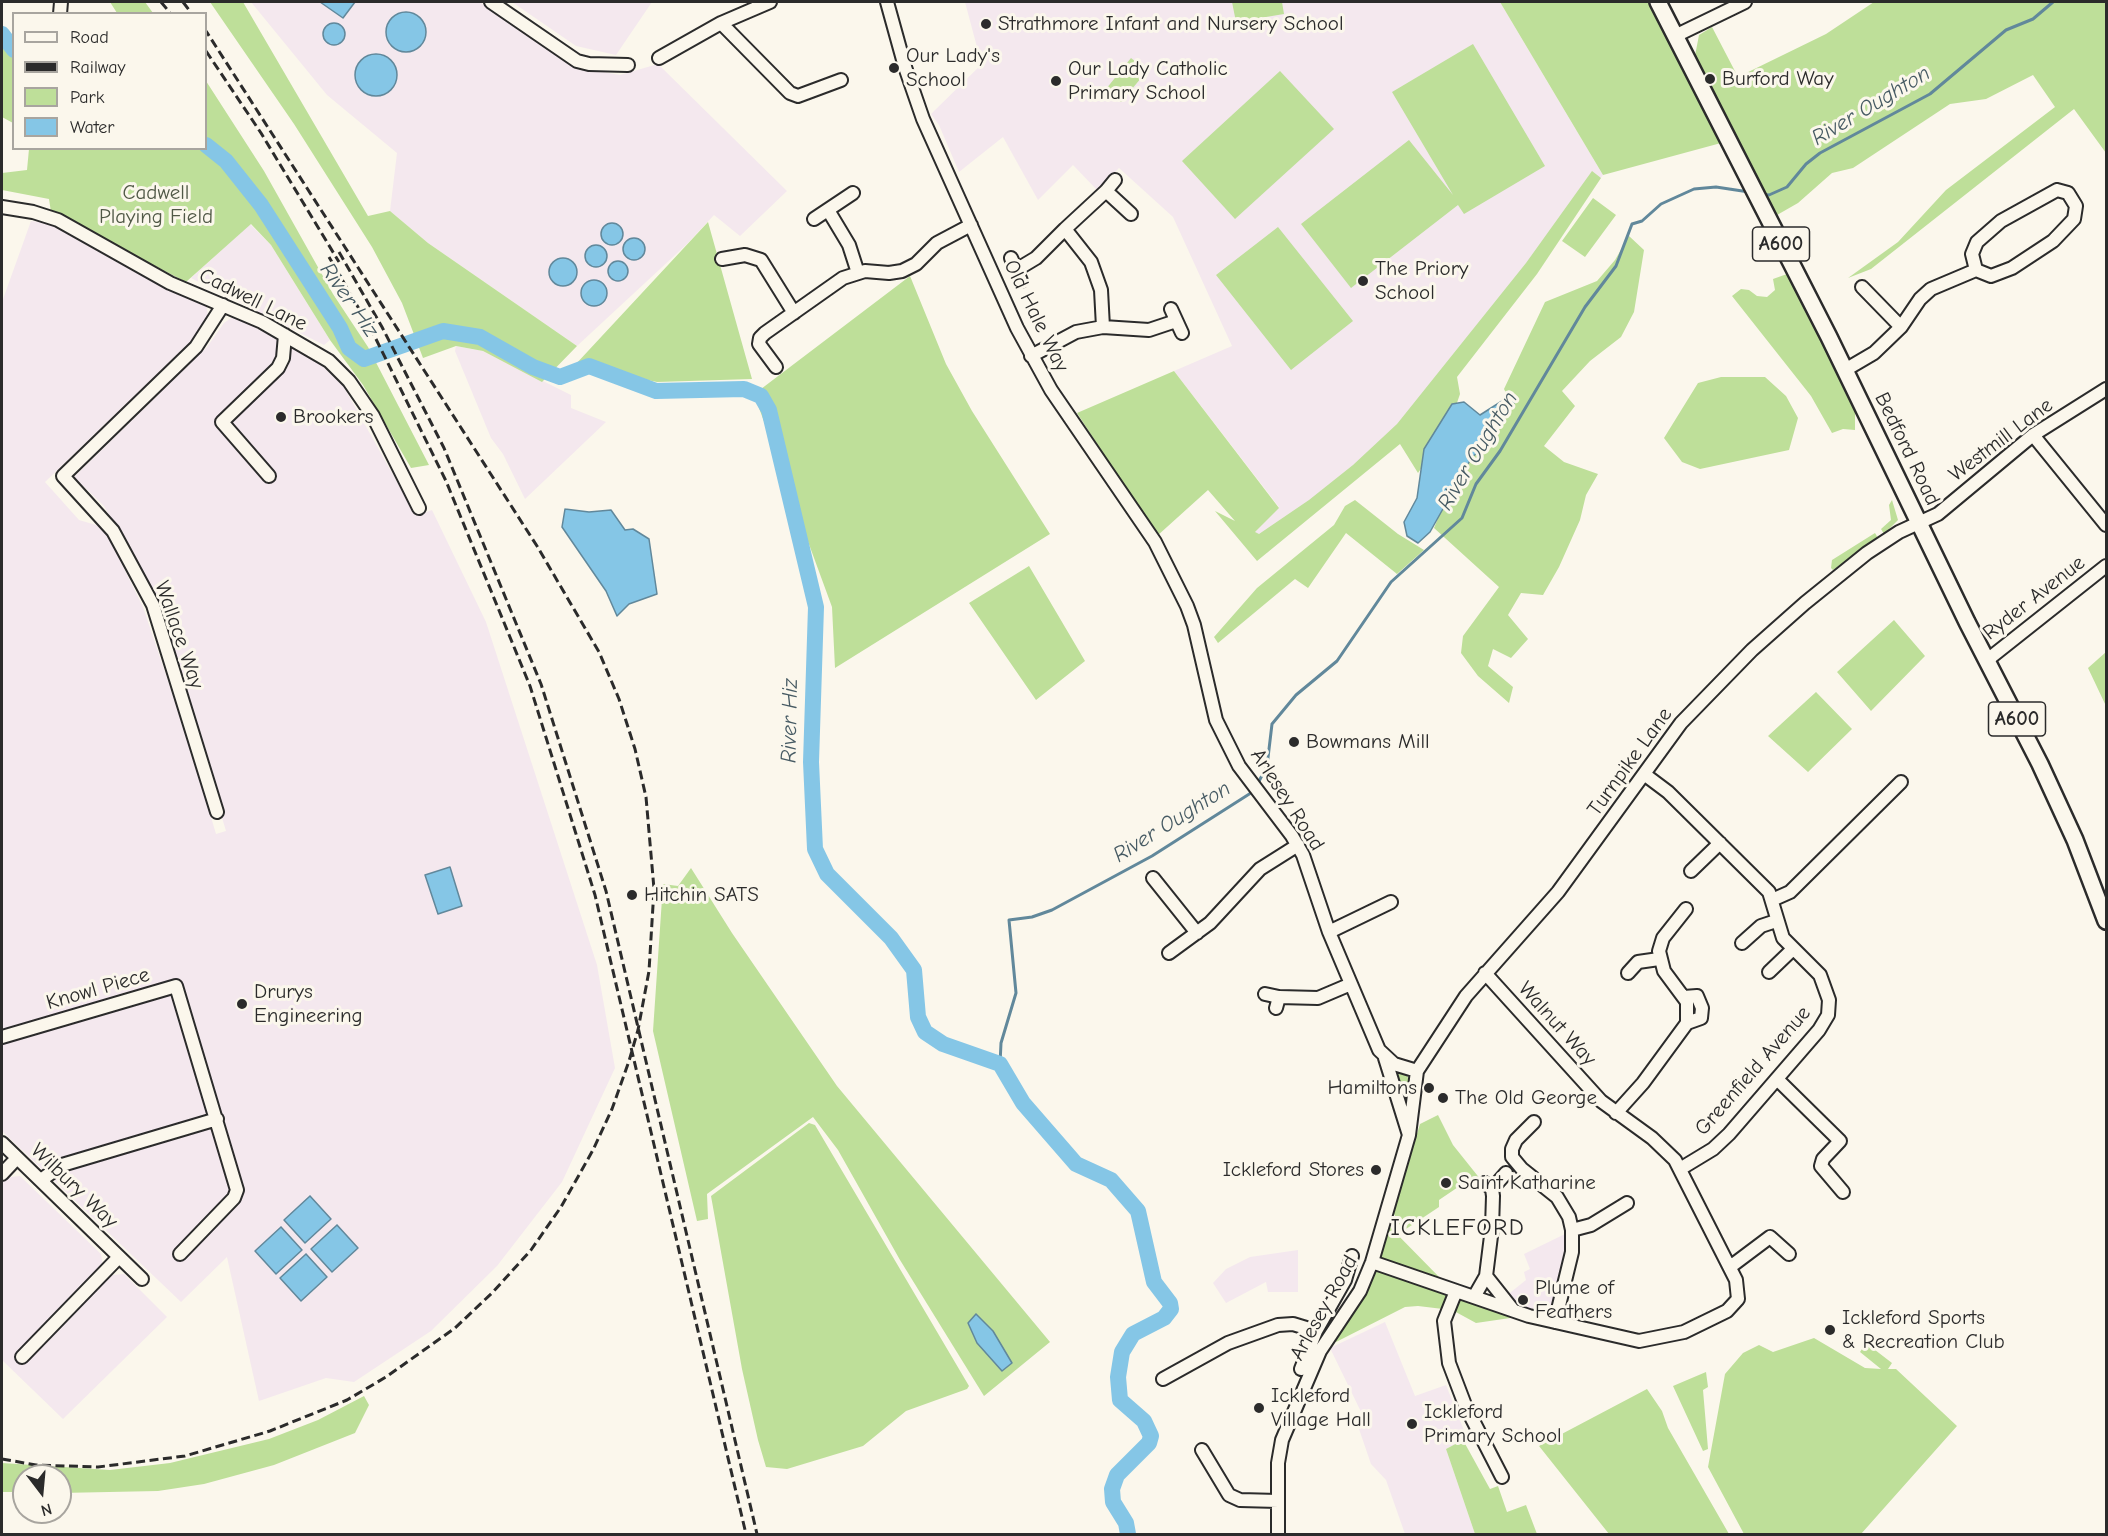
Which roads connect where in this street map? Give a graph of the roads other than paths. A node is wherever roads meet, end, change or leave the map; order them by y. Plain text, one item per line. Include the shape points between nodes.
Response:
1 (492, 2) edge
2 (770, 2) edge
3 (886, 2) edge
4 (1658, 2) edge
5 (1745, 2) edge
6 (721, 23) junction
7 (1675, 36) junction
8 (659, 58) dead end
9 (628, 65) dead end
10 (841, 80) dead end
11 (1114, 180) dead end
12 (1106, 191) junction
13 (853, 193) dead end
14 (2, 207) edge
15 (828, 210) junction
16 (1131, 214) dead end
17 (814, 219) dead end
18 (971, 225) junction
19 (1065, 229) junction
20 (1011, 258) dead end
21 (722, 259) dead end
22 (1976, 270) junction
23 (858, 273) junction
24 (1862, 287) dead end
25 (223, 305) junction
26 (794, 313) junction
27 (1103, 327) junction
28 (1901, 327) junction
29 (1182, 333) dead end
30 (285, 335) junction
31 (1031, 356) junction
32 (776, 367) dead end
33 (1845, 370) junction
34 (2106, 389) edge
35 (2033, 435) junction
36 (269, 476) dead end
37 (419, 508) dead end
38 (1919, 521) junction
39 (2106, 525) edge
40 (2106, 566) edge
41 (1194, 625) joint
42 (1986, 661) junction
43 (1644, 774) junction
44 (1901, 782) dead end
45 (217, 812) dead end
46 (1720, 843) junction
47 (1298, 845) junction
48 (1691, 871) dead end
49 (1154, 878) dead end
50 (1772, 900) junction
51 (1391, 902) dead end
52 (1686, 909) dead end
53 (1776, 921) junction
54 (2106, 921) edge
55 (1329, 932) junction
56 (1197, 933) junction
57 (1742, 943) dead end
58 (1793, 949) junction
59 (1169, 954) dead end
60 (1659, 959) junction
61 (1769, 972) dead end
62 (1485, 973) junction
63 (1628, 973) dead end
64 (1351, 984) junction
65 (1265, 994) dead end
66 (2, 1037) edge
67 (1385, 1059) junction
68 (1417, 1071) junction
69 (1777, 1079) junction
70 (1617, 1113) junction
71 (217, 1119) junction
72 (1534, 1122) dead end
73 (1409, 1135) junction
74 (2, 1143) edge
75 (17, 1158) junction
76 (1680, 1169) junction
77 (1506, 1173) dead end
78 (2, 1174) edge
79 (40, 1180) junction
80 (1844, 1192) dead end
81 (1627, 1203) dead end
82 (1572, 1230) junction
83 (180, 1254) dead end
84 (1789, 1254) dead end
85 (1352, 1256) dead end
86 (119, 1257) junction
87 (1372, 1262) junction
88 (1730, 1267) junction
89 (1486, 1276) junction
90 (142, 1279) dead end
91 (1456, 1291) junction
92 (1474, 1297) junction
93 (1333, 1304) junction
94 (1513, 1310) junction
95 (1345, 1312) junction
96 (1555, 1322) junction
97 (1316, 1331) junction
98 (21, 1358) dead end
99 (1301, 1369) dead end
100 (1163, 1378) dead end
101 (1202, 1450) dead end
102 (1502, 1477) dead end
103 (1278, 1501) junction
104 (1278, 1534) edge

1 - 9 street via 577,61
2 - 6 street
3 - 18 street, Old Hale Way via 923,119
4 - 7 main road, Bedford Road / A600
5 - 7 street
6 - 8 street
6 - 10 street via 790,93 798,96
7 - 33 main road, Bedford Road / A600
11 - 12 street
12 - 16 street
12 - 19 street
13 - 15 street
14 - 25 street, Cadwell Lane via 58,220 170,283
15 - 17 street
15 - 23 street via 849,245
18 - 23 street via 937,243 916,264 902,271
18 - 31 street, Old Hale Way
19 - 20 street via 1019,276
19 - 27 street via 1096,272
21 - 26 street via 745,255 761,260
22 - 22 street via 1972,254 1977,242 2001,221 2057,190 2068,193 2076,206 2074,219 2053,241 2012,268 1991,276
22 - 28 street via 1931,289
23 - 26 street via 837,282
24 - 28 street
25 - 30 street, Cadwell Lane
25 - 45 street, Wallace Way via 216,321 191,352 63,476 113,531 153,606
26 - 32 street via 760,338 759,344
27 - 29 street via 1149,330 1174,315
27 - 31 street via 1076,333
28 - 33 street via 1874,353
30 - 36 street via 278,368 222,422
30 - 37 street, Cadwell Lane via 329,361 349,381 373,416
31 - 41 street, Old Hale Way via 1155,543
33 - 38 main road, Bedford Road / A600
34 - 35 street, Westmill Lane
35 - 38 street, Westmill Lane via 1938,513
35 - 39 street
38 - 42 main road, Bedford Road / A600
38 - 43 street, Turnpike Lane via 1854,562 1752,650 1681,723
40 - 42 street, Ryder Avenue
41 - 47 street, Arlesey Road via 1216,720 1239,766
42 - 54 main road, Bedford Road / A600 via 2061,808
43 - 46 street, Greenfield Avenue
43 - 62 street, Turnpike Lane via 1558,892
44 - 50 street via 1791,892
46 - 48 street
46 - 50 street, Greenfield Avenue via 1767,890
47 - 55 street, Arlesey Road
47 - 56 street via 1260,869
49 - 56 street
50 - 53 street, Greenfield Avenue
51 - 55 street
52 - 60 street via 1663,938
53 - 57 street via 1761,926
53 - 58 street, Greenfield Avenue
55 - 64 street, Arlesey Road
56 - 59 street
58 - 61 street
58 - 69 street, Greenfield Avenue via 1820,975 1828,991 1829,1008 1819,1030
60 - 63 street via 1638,962
60 - 70 street via 1684,997 1687,1023
62 - 68 street, Turnpike Lane via 1445,1024
62 - 70 street, Walnut Way via 1584,1084
64 - 65 street via 1318,998 1278,1002
64 - 67 street, Arlesey Road
66 - 71 street, Knowl Piece via 176,986
67 - 68 street
67 - 73 street, Arlesey Road
68 - 73 street, Arlesey Road
69 - 76 street, Greenfield Avenue via 1721,1143
69 - 80 street via 1840,1141 1821,1166
70 - 76 street, Walnut Way via 1663,1147
71 - 79 street via 62,1165
71 - 83 street, Knowl Piece via 237,1194
72 - 82 street via 1516,1140 1512,1157 1557,1197
73 - 87 street, Arlesey Road
74 - 75 street, Wilbury Way
75 - 78 street
75 - 79 street, Wilbury Way
76 - 88 street, Walnut Way
77 - 89 street via 1489,1186 1492,1228
79 - 86 street, Wilbury Way
81 - 82 street via 1591,1225
82 - 96 street via 1572,1252
84 - 88 street via 1770,1237
85 - 93 street
86 - 90 street, Wilbury Way
86 - 98 street, Wilbury Way
87 - 91 street
87 - 95 street, Arlesey Road via 1360,1291
88 - 96 street, Walnut Way via 1739,1290 1738,1299 1728,1311 1671,1336 1639,1341
89 - 92 street
89 - 94 street
91 - 92 street
91 - 102 street via 1444,1321 1449,1363
92 - 94 street
93 - 95 street
93 - 97 street
94 - 96 street
95 - 103 street, Arlesey Road via 1320,1350 1286,1429 1279,1450
97 - 99 street
97 - 100 street via 1293,1324 1278,1325 1228,1343
101 - 103 street via 1229,1495 1240,1500
103 - 104 street, Arlesey Road

